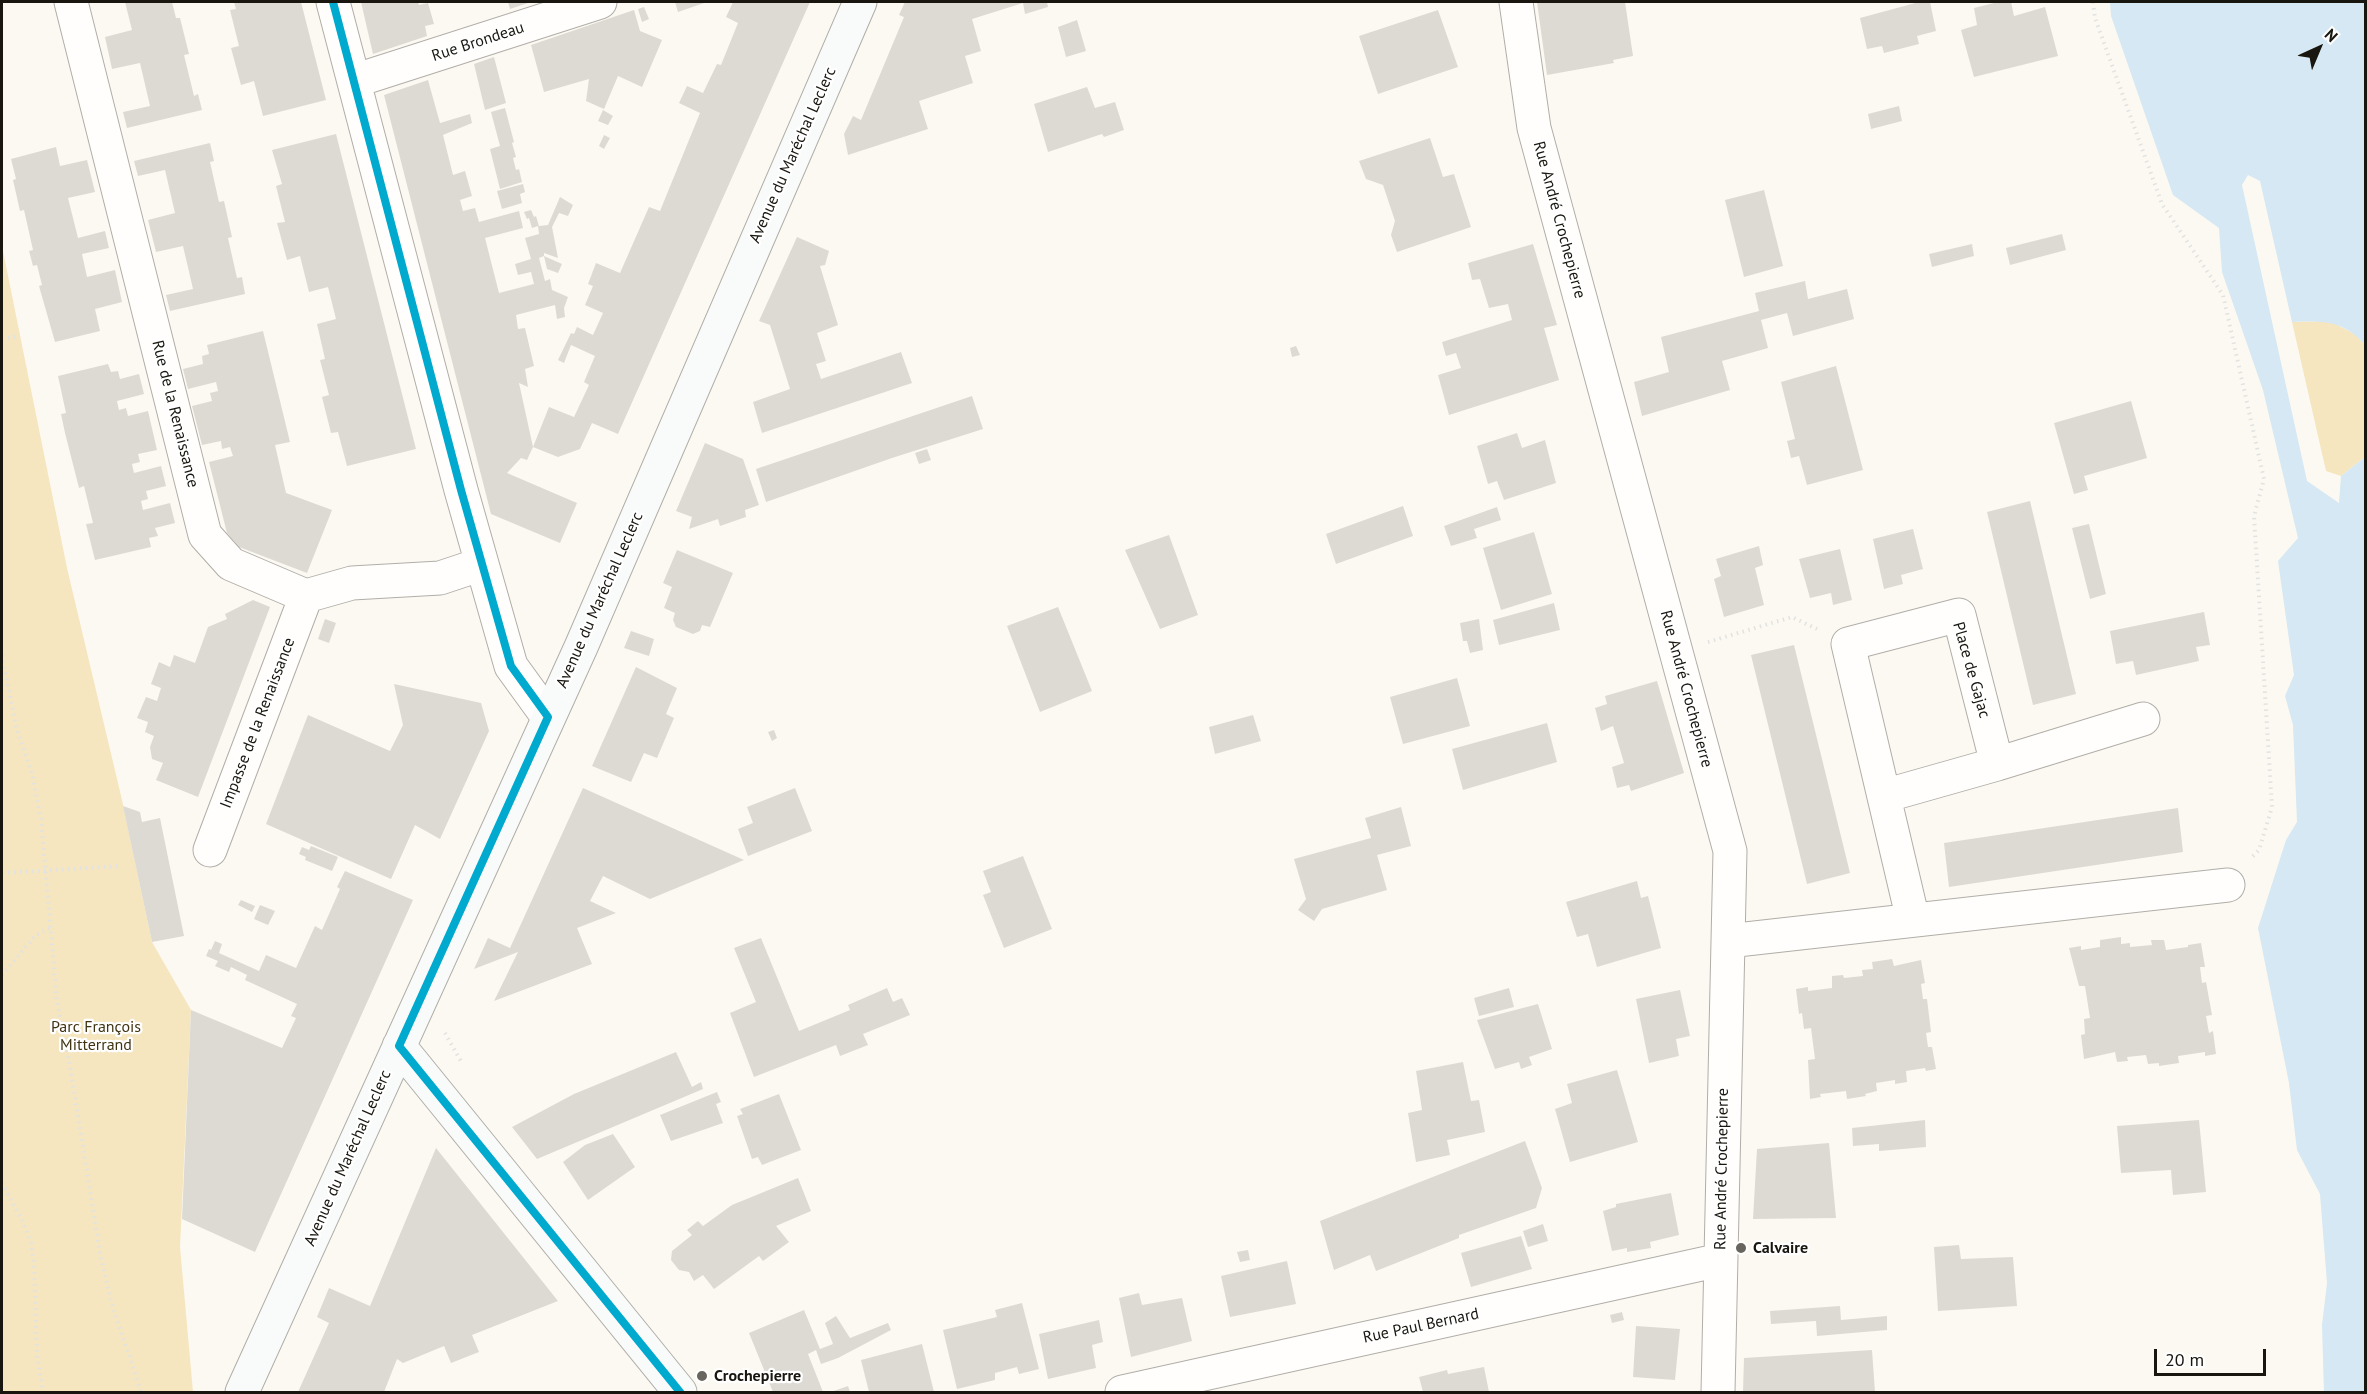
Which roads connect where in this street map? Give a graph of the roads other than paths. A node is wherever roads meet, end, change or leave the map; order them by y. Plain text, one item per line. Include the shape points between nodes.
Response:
1 (71, 2) edge
2 (333, 2) edge
3 (600, 2) edge
4 (860, 2) edge
5 (1516, 2) edge
6 (354, 81) junction
7 (482, 564) junction
8 (306, 596) junction
9 (548, 717) junction
10 (2143, 719) dead end
11 (1997, 764) junction
12 (1884, 796) junction
13 (210, 850) dead end
14 (2228, 885) road end
15 (1912, 920) junction
16 (1728, 941) junction
17 (399, 1046) junction
18 (1720, 1260) junction
19 (242, 1392) edge
20 (680, 1392) edge
21 (1122, 1392) edge
22 (1718, 1392) edge

1 - 8 street, Rue de la Renaissance via 205,535 231,564
2 - 6 street
3 - 6 street, Rue Brondeau
4 - 9 main road, Avenue du Maréchal Leclerc
5 - 16 street, Rue André Crochepierre via 1534,128 1730,852
6 - 7 street
7 - 8 street via 440,578 352,583
7 - 9 street via 511,666
8 - 13 street, Impasse de la Renaissance
9 - 17 main road, Avenue du Maréchal Leclerc
10 - 11 street
11 - 12 street
11 - 12 street, Place de Gajac via 1959,615 1848,644
12 - 15 street
14 - 15 street
15 - 16 street
16 - 18 street, Rue André Crochepierre
17 - 19 main road, Avenue du Maréchal Leclerc
17 - 20 main road
18 - 21 street, Rue Paul Bernard
18 - 22 street, Rue André Crochepierre

